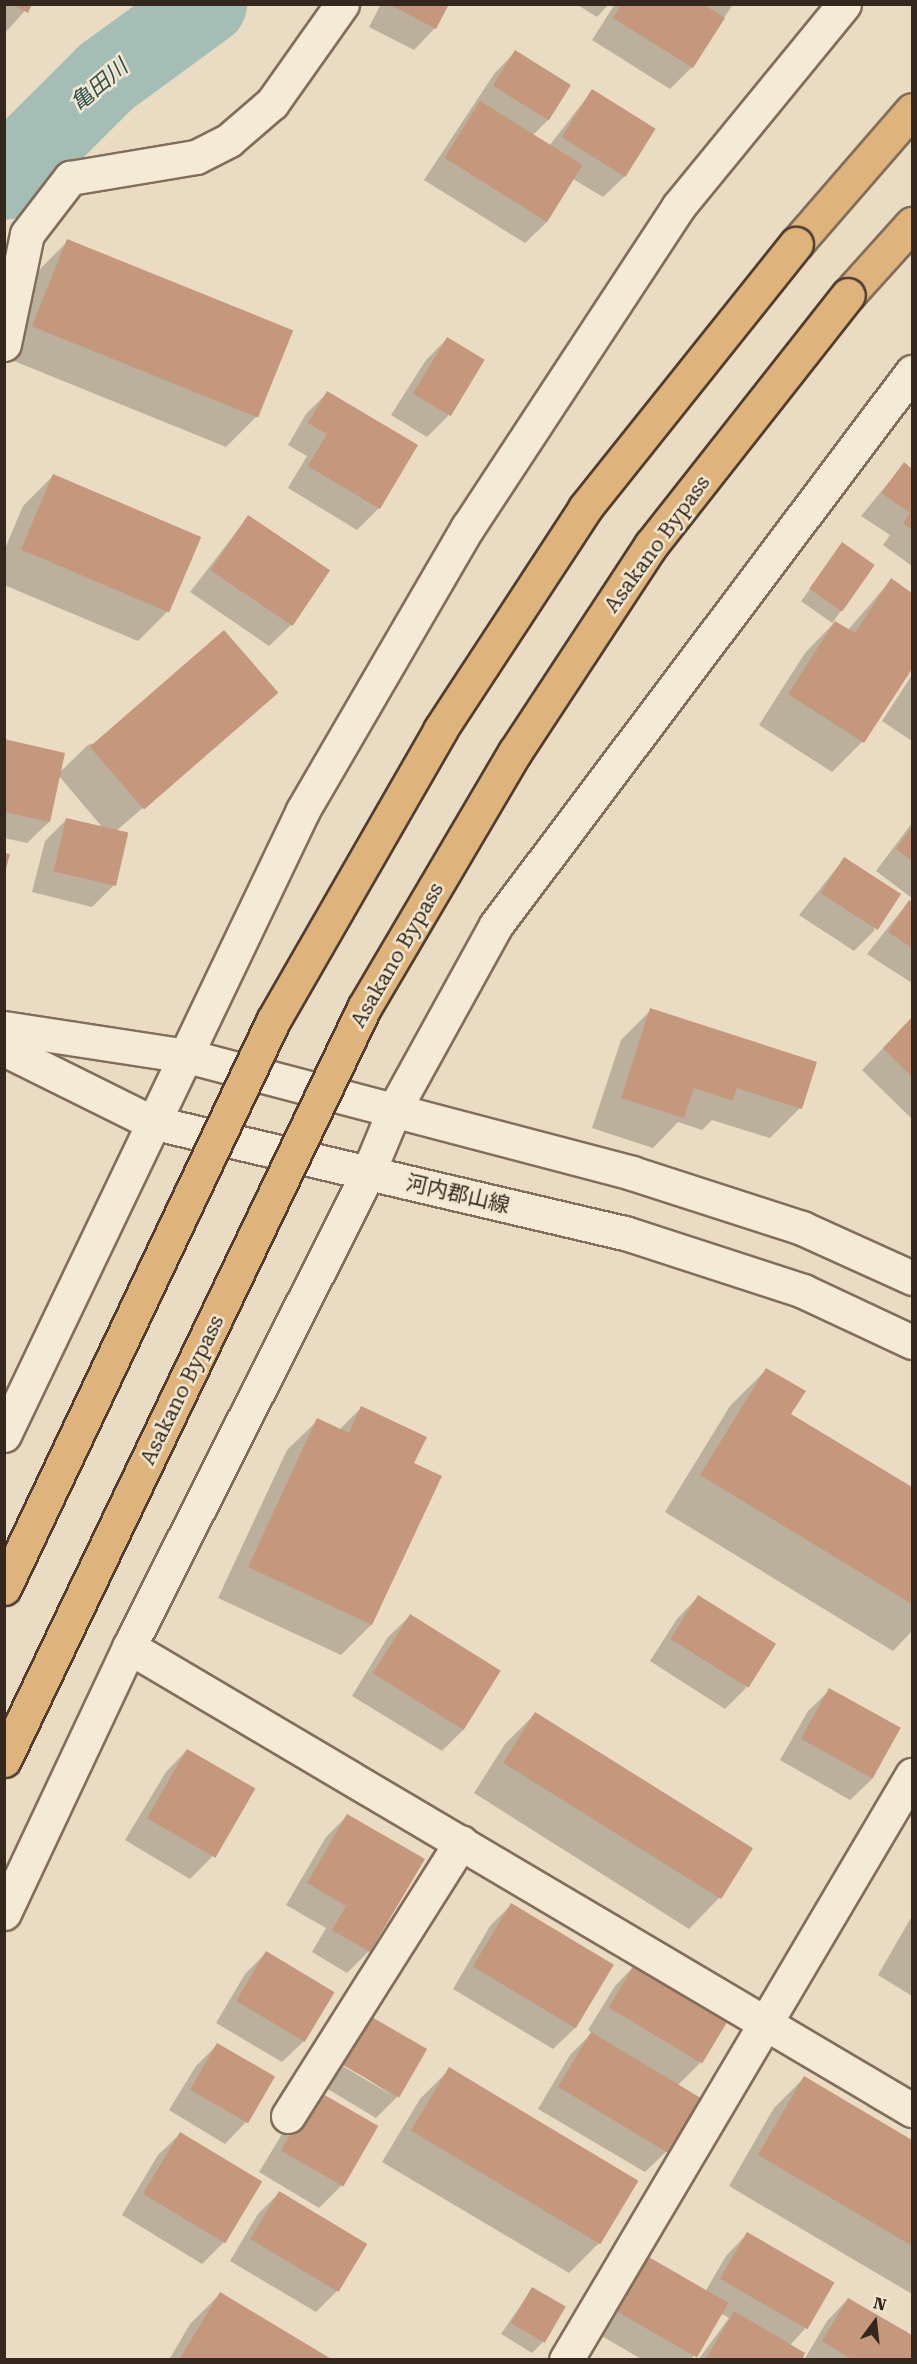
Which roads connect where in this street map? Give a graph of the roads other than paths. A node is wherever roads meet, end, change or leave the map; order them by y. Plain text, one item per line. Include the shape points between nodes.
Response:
1 (342, 4) edge
2 (844, 4) edge
3 (912, 110) edge
4 (912, 224) edge
5 (4, 344) edge
6 (912, 372) edge
7 (4, 1028) edge
8 (4, 1049) edge
9 (186, 1056) junction
10 (395, 1108) junction
11 (151, 1122) junction
12 (368, 1173) junction
13 (912, 1278) edge
14 (912, 1342) edge
15 (4, 1435) edge
16 (4, 1588) edge
17 (129, 1647) junction
18 (4, 1760) edge
19 (912, 1775) edge
20 (460, 1842) junction
21 (4, 1913) edge
22 (768, 2023) junction
23 (912, 2110) edge
24 (288, 2116) dead end
25 (571, 2358) edge

1 - 5 street via 272,103 229,140 195,157 70,178 27,234
2 - 9 street via 817,31 678,207 468,527 303,810
3 - 16 highway, bridge via 796,244 585,508 440,730 273,1021
4 - 18 highway, Asakano Bypass, bridge via 848,295 651,545 515,752 364,1008
6 - 10 street via 496,925
7 - 9 street
8 - 11 street, 河内郡山線
9 - 10 street
9 - 11 street
10 - 12 street
10 - 13 street via 632,1173 791,1224
11 - 12 street, 河内郡山線
11 - 15 street
12 - 14 street, 河内郡山線 via 625,1233 803,1291
12 - 17 street
17 - 20 street
17 - 21 street
19 - 22 street
20 - 22 street
20 - 24 street
22 - 23 street
22 - 25 street

